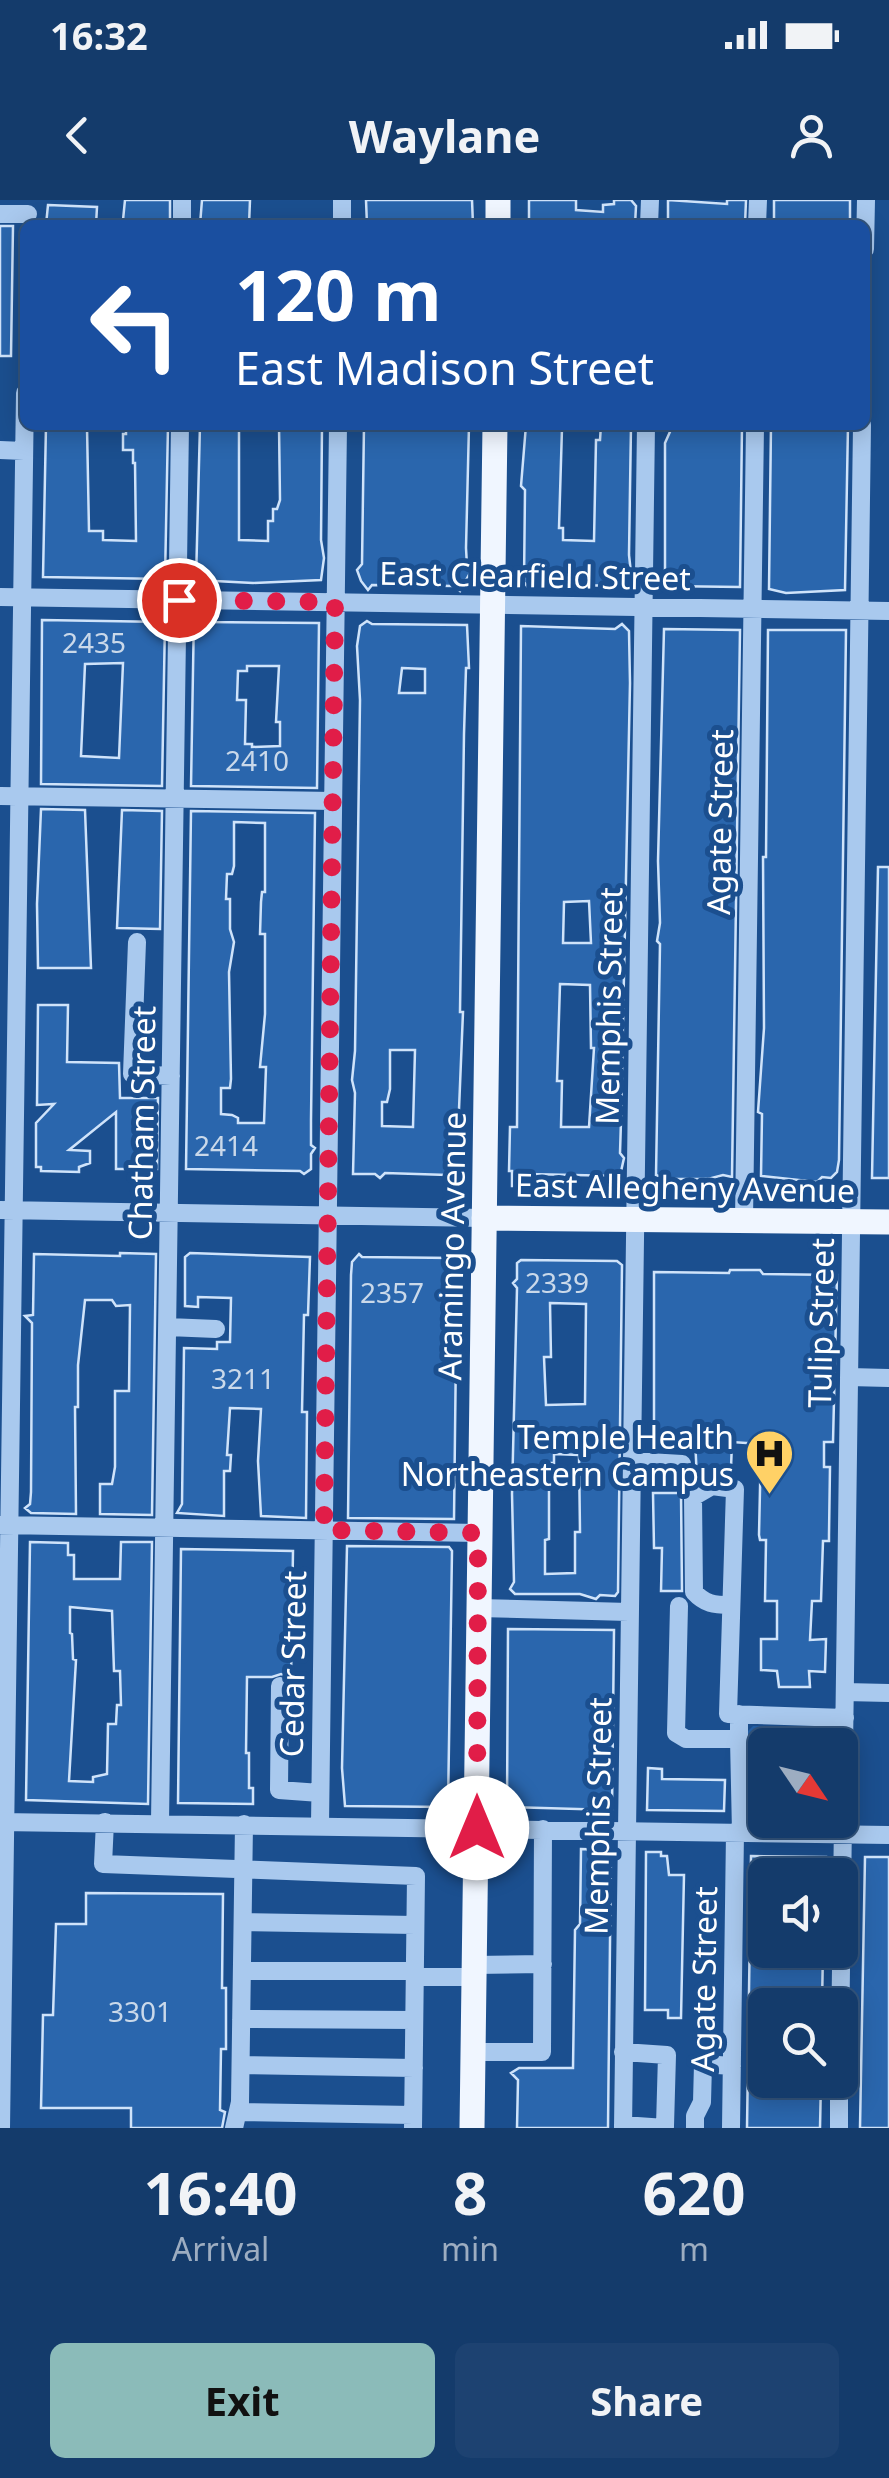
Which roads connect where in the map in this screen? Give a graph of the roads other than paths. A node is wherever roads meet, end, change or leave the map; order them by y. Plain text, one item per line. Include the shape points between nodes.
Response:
1 (28, 213) edge
2 (0, 214) edge
3 (24, 430) edge
4 (180, 430) edge
5 (338, 430) edge
6 (495, 430) edge
7 (646, 430) edge
8 (754, 430) edge
9 (862, 430) edge
10 (0, 450) edge
11 (24, 451) junction
12 (0, 597) edge
13 (22, 597) junction
14 (179, 600) junction
15 (335, 602) junction
16 (492, 604) junction
17 (644, 607) junction
18 (752, 608) junction
19 (860, 610) junction
20 (889, 610) edge
21 (0, 796) edge
22 (20, 796) junction
23 (176, 799) junction
24 (333, 801) junction
25 (137, 942) dead end
26 (171, 1076) junction
27 (7, 1210) edge
28 (169, 1214) junction
29 (328, 1215) junction
30 (484, 1218) junction
31 (635, 1219) junction
32 (744, 1220) junction
33 (852, 1222) junction
34 (889, 1222) edge
35 (168, 1327) junction
36 (216, 1329) dead end
37 (850, 1377) junction
38 (889, 1378) edge
39 (631, 1461) junction
40 (682, 1464) dead end
41 (5, 1526) edge
42 (166, 1528) junction
43 (324, 1530) junction
44 (478, 1533) junction
45 (730, 1605) junction
46 (678, 1606) dead end
47 (478, 1608) junction
48 (629, 1612) junction
49 (280, 1686) dead end
50 (845, 1692) junction
51 (889, 1693) edge
52 (739, 1714) junction
53 (844, 1718) junction
54 (844, 1728) edge
55 (739, 1739) junction
56 (320, 1794) junction
57 (3, 1822) edge
58 (105, 1822) junction
59 (160, 1822) junction
60 (244, 1824) junction
61 (320, 1825) junction
62 (477, 1828) junction
63 (543, 1829) junction
64 (626, 1830) junction
65 (738, 1832) junction
66 (748, 1832) edge
67 (858, 1834) edge
68 (889, 1834) edge
69 (843, 1838) edge
70 (244, 1872) junction
71 (243, 1922) junction
72 (415, 1925) junction
73 (543, 1964) junction
74 (242, 1971) junction
75 (474, 1971) junction
76 (415, 1974) junction
77 (841, 1988) edge
78 (242, 2019) junction
79 (414, 2020) junction
80 (473, 2052) junction
81 (624, 2052) junction
82 (241, 2065) junction
83 (732, 2066) junction
84 (414, 2068) junction
85 (840, 2098) edge
86 (236, 2120) edge
87 (413, 2121) edge
88 (622, 2126) edge
89 (665, 2127) edge
90 (1, 2128) edge
91 (472, 2128) edge
92 (694, 2128) edge
93 (731, 2128) edge
94 (839, 2128) edge

1 - 2 street
3 - 11 street
4 - 14 street, Chatham Street
5 - 15 street, Cedar Street
6 - 16 main road, Aramingo Avenue
7 - 17 street, Memphis Street
8 - 18 street, Agate Street
9 - 19 street, Tulip Street
10 - 11 street
11 - 13 street
12 - 13 street, East Clearfield Street
13 - 14 street, East Clearfield Street
13 - 22 street
14 - 15 street, East Clearfield Street
14 - 23 street, Chatham Street
15 - 16 street, East Clearfield Street
15 - 24 street, Cedar Street
16 - 17 street, East Clearfield Street
16 - 30 main road, Aramingo Avenue
17 - 18 street, East Clearfield Street
17 - 31 street, Memphis Street
18 - 19 street, East Clearfield Street
18 - 32 street, Agate Street
19 - 20 street, East Clearfield Street
19 - 33 street, Tulip Street
21 - 22 street
22 - 23 street
22 - 27 street
23 - 24 street
23 - 26 street, Chatham Street
24 - 29 street, Cedar Street
25 - 26 street via 132,1074
26 - 28 street, Chatham Street
27 - 28 street, East Allegheny Avenue
27 - 41 street
28 - 29 street, East Allegheny Avenue
28 - 35 street, Chatham Street
29 - 30 street, East Allegheny Avenue
29 - 43 street, Cedar Street
30 - 31 main road, East Allegheny Avenue
30 - 44 main road, Aramingo Avenue
31 - 32 main road, East Allegheny Avenue
31 - 39 street, Memphis Street
32 - 33 main road, East Allegheny Avenue
33 - 34 main road, East Allegheny Avenue
33 - 37 street, Tulip Street
35 - 36 street
35 - 42 street, Chatham Street
37 - 38 street
37 - 50 street, Tulip Street
39 - 40 street
39 - 48 street, Memphis Street
41 - 42 street
41 - 57 street
42 - 43 street
42 - 59 street, Chatham Street
43 - 44 street
43 - 56 street, Cedar Street
44 - 47 main road, Aramingo Avenue
45 - 45 street via 735,1489 712,1486 694,1498 694,1592 714,1605
45 - 52 street, Agate Street via 726,1692 728,1714
46 - 55 street via 676,1733 686,1740
47 - 48 street
47 - 62 main road, Aramingo Avenue
48 - 64 street, Memphis Street
49 - 56 street via 279,1790
50 - 51 street
50 - 53 street, Tulip Street
52 - 53 street
52 - 55 street, Agate Street
53 - 54 street, Tulip Street
55 - 65 street, Agate Street
56 - 61 street, Cedar Street
57 - 58 street
57 - 90 street
58 - 59 street
58 - 70 street via 103,1864
59 - 60 street
60 - 61 street
60 - 70 street
61 - 62 street
62 - 63 street
62 - 75 main road, Aramingo Avenue
63 - 64 street
63 - 73 street
64 - 65 street
64 - 81 street, Memphis Street
65 - 66 street
65 - 83 street, Agate Street
67 - 68 street
69 - 77 street, Tulip Street
70 - 71 street
70 - 72 street via 416,1876
71 - 72 street
71 - 74 street
72 - 76 street
73 - 75 street
73 - 80 street via 542,2052
74 - 76 street
74 - 78 street
75 - 76 street
75 - 80 main road, Aramingo Avenue
76 - 79 street
78 - 79 street
78 - 82 street
79 - 84 street
80 - 91 main road, Aramingo Avenue
81 - 88 street, Memphis Street
81 - 89 street via 667,2055
82 - 84 street
82 - 86 street
83 - 92 street via 702,2064
83 - 93 street, Agate Street
84 - 87 street
85 - 94 street
86 - 87 street
88 - 89 street

